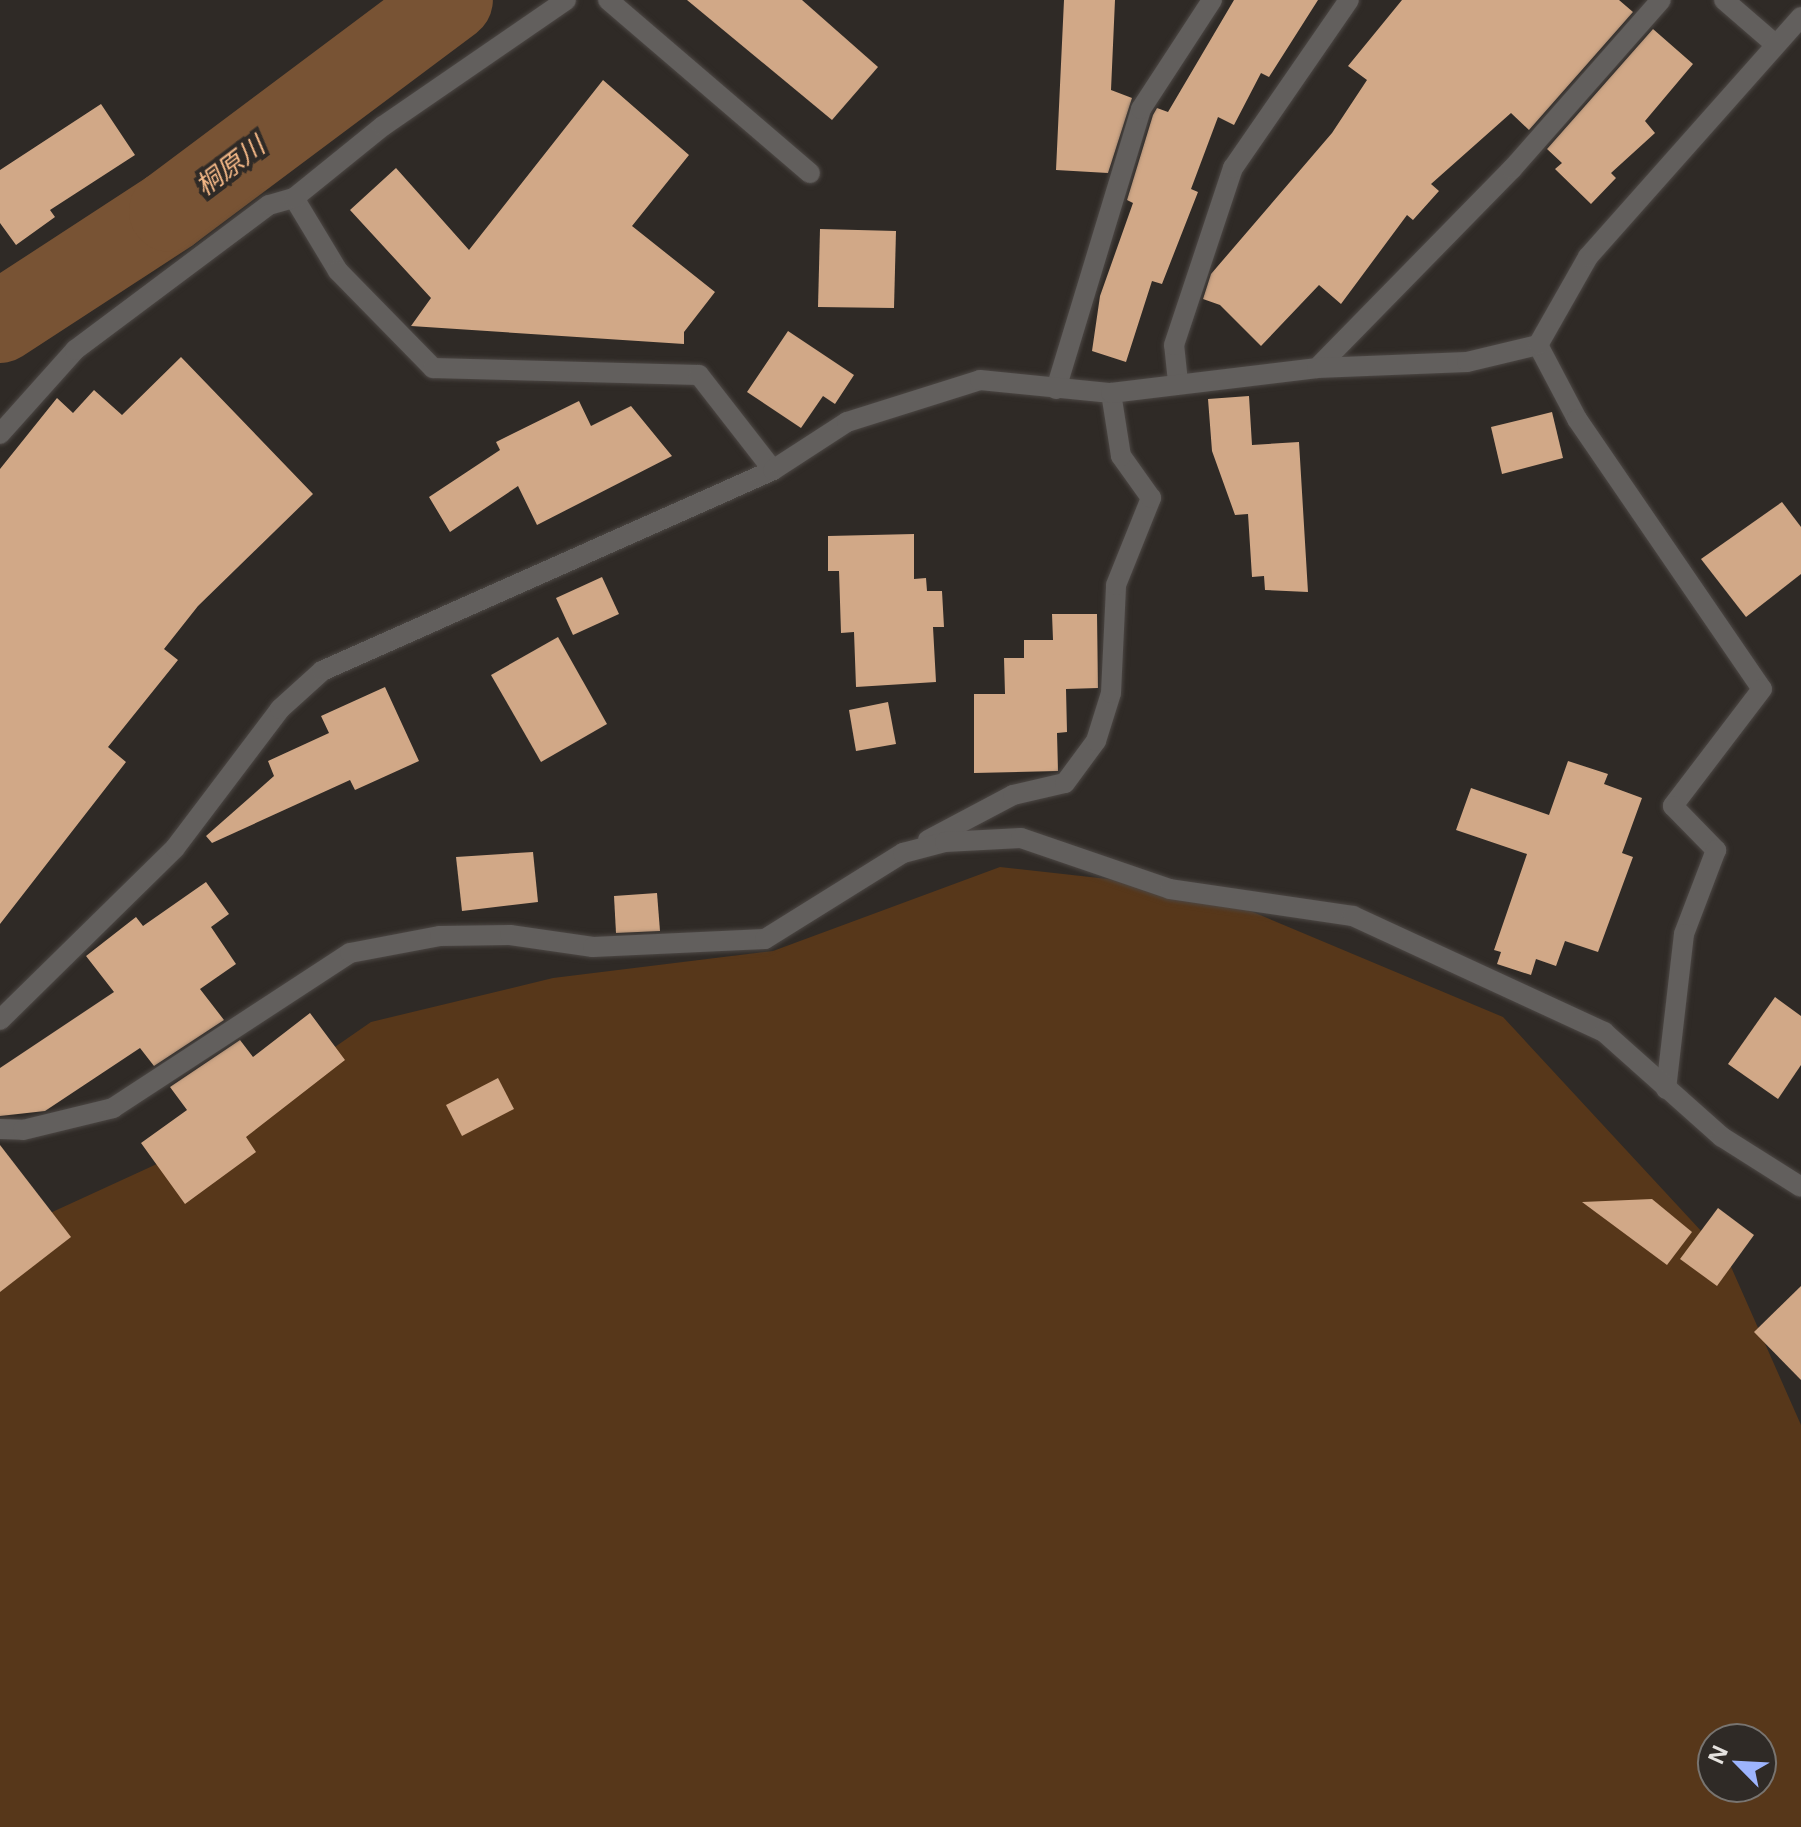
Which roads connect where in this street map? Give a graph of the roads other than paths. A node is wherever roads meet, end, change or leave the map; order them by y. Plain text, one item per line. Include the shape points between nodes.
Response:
1 (566, 0) edge
2 (608, 0) edge
3 (1212, 0) edge
4 (1349, 0) edge
5 (1661, 0) edge
6 (1724, 0) edge
7 (1801, 17) edge
8 (1775, 44) junction
9 (810, 173) dead end
10 (294, 198) junction
11 (1538, 345) junction
12 (1317, 368) junction
13 (1178, 382) junction
14 (1056, 389) junction
15 (1111, 393) junction
16 (0, 434) edge
17 (773, 470) junction
18 (903, 853) junction
19 (0, 1020) edge
20 (1666, 1089) junction
21 (0, 1129) edge
22 (1801, 1187) edge

1 - 10 street via 383,126
2 - 9 street
3 - 14 street via 1141,109
4 - 13 street via 1233,168 1174,345
5 - 12 street via 1512,169
6 - 8 street
7 - 8 street
8 - 11 street via 1588,257
10 - 16 street via 269,205 75,350
10 - 17 street via 338,271 433,368 699,375
11 - 12 street via 1467,362
11 - 20 street via 1577,419 1762,689 1673,806 1716,850 1684,934
12 - 13 street
13 - 15 street
14 - 15 street
14 - 17 street via 980,380 847,422
15 - 18 street via 1121,456 1151,498 1116,585 1111,693 1096,741 1065,783 1013,795
17 - 19 street via 322,671 280,709 175,848
18 - 20 street via 945,842 1021,838 1170,889 1353,916 1604,1032
18 - 21 street via 765,939 593,947 510,935 440,936 350,953 113,1108
20 - 22 street via 1722,1137

